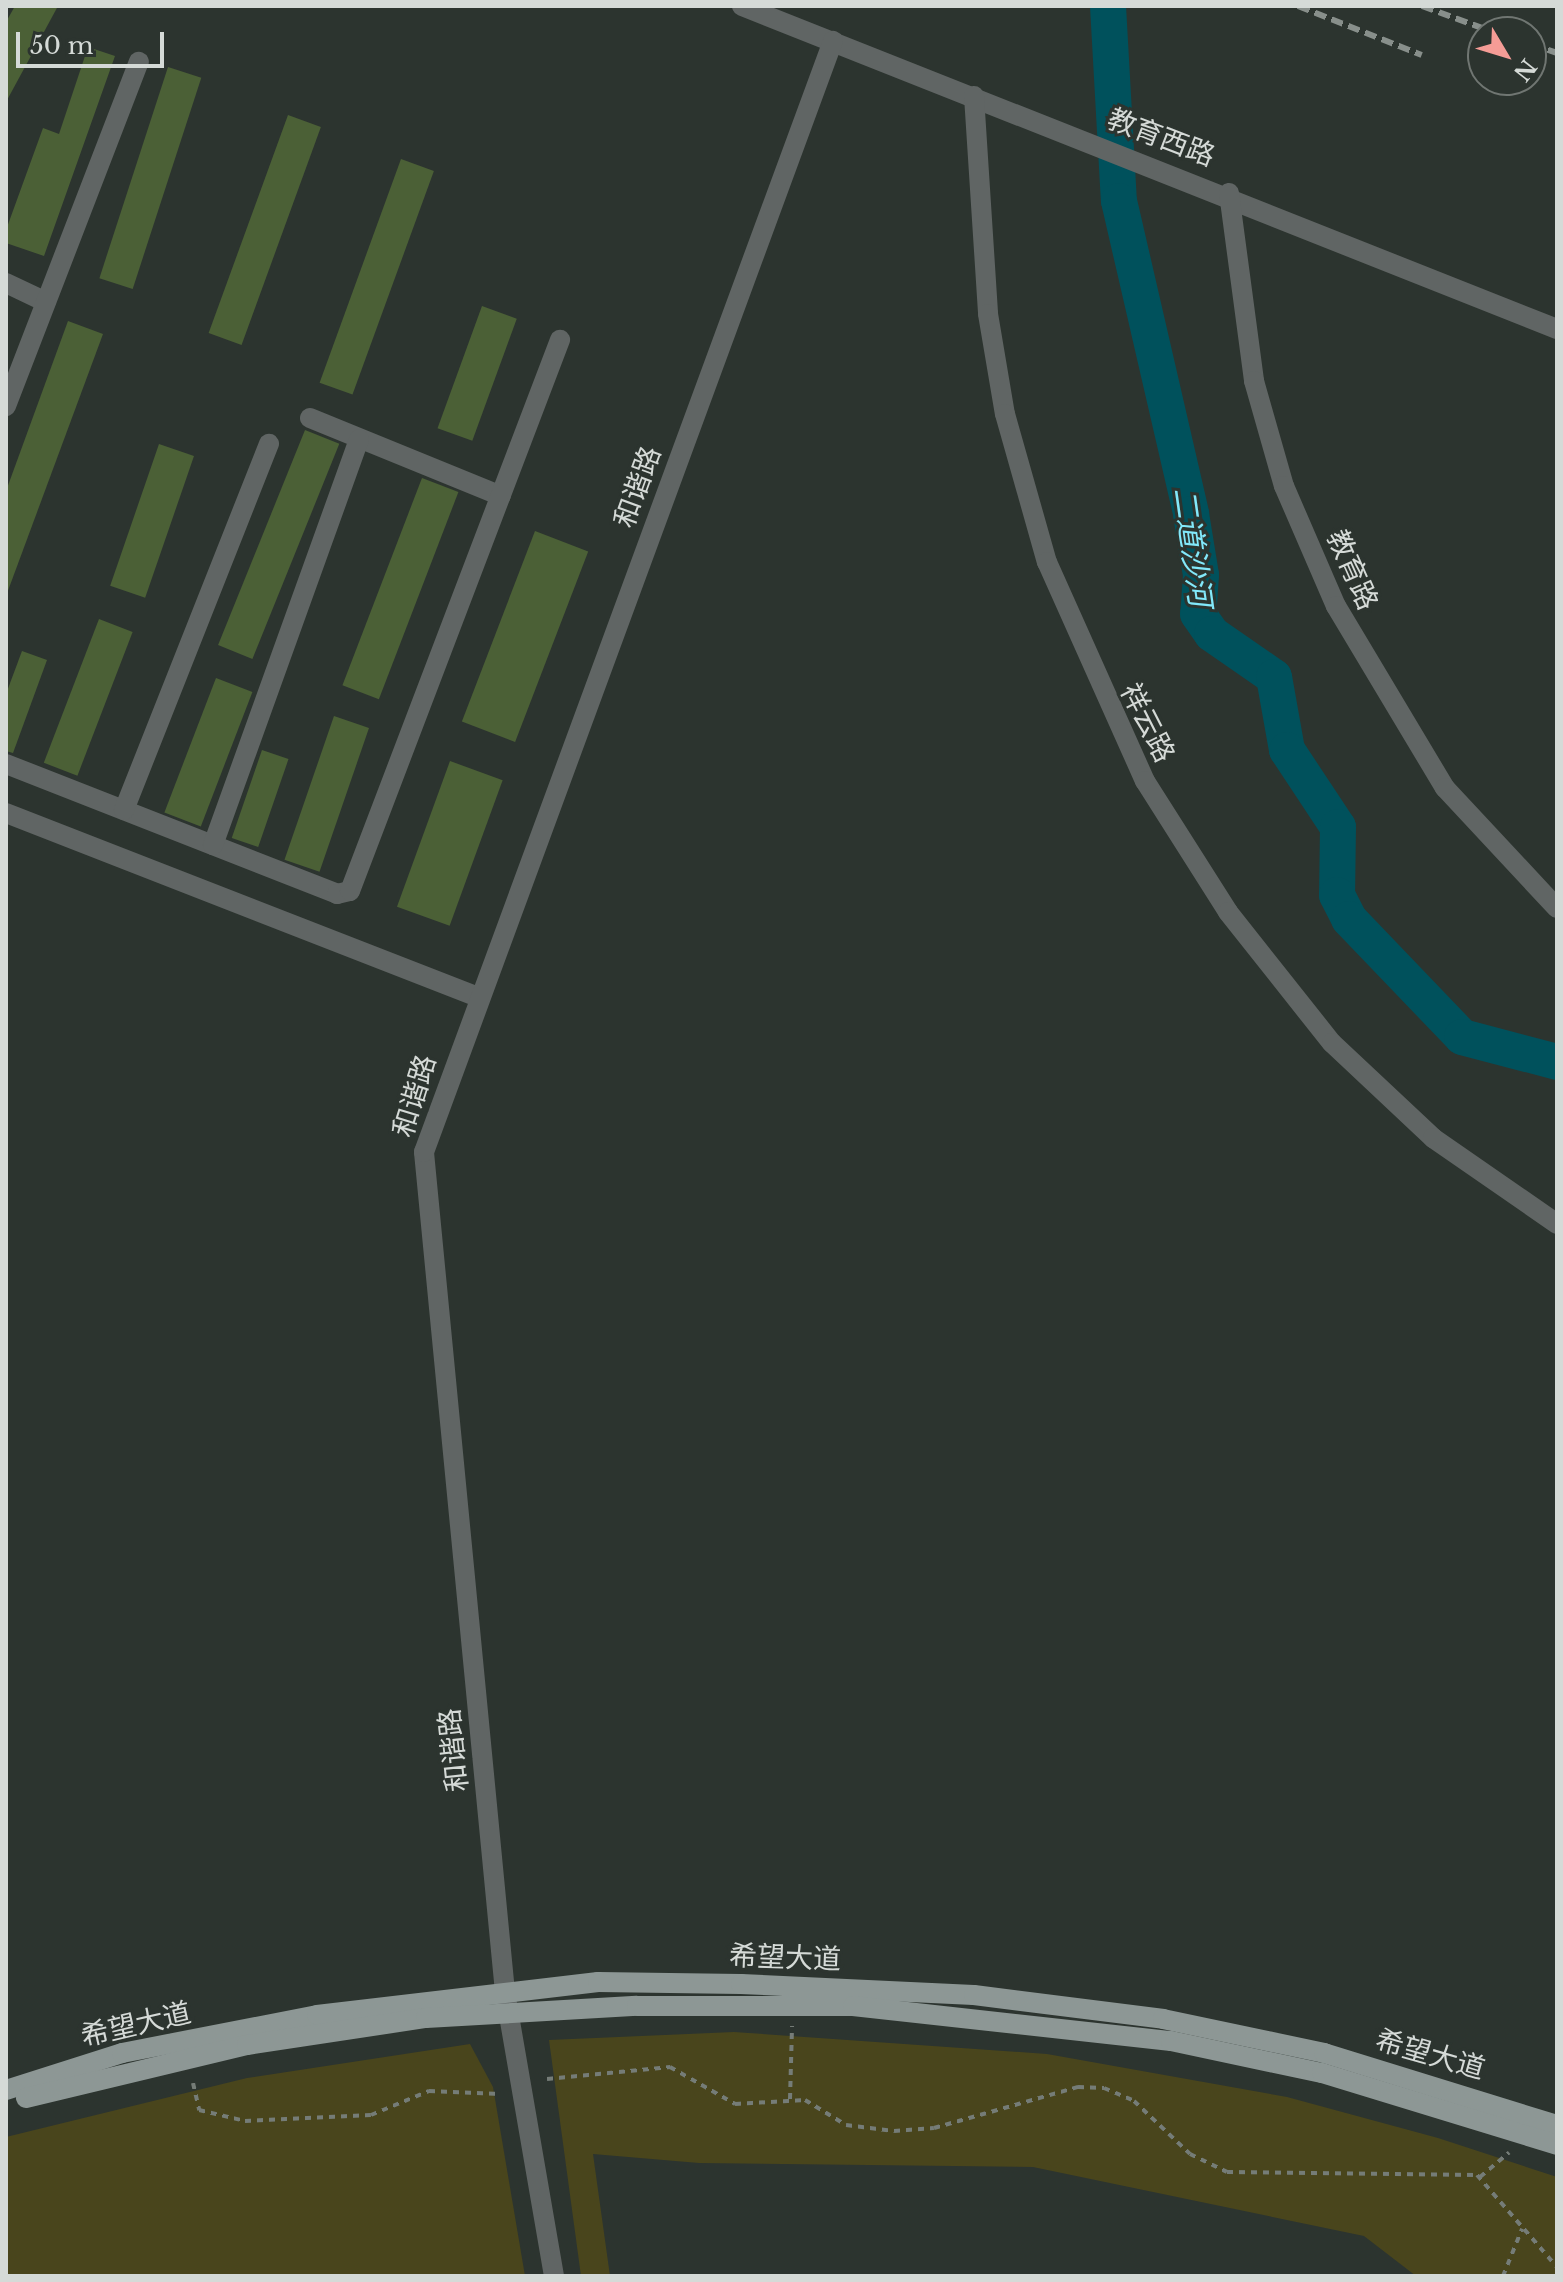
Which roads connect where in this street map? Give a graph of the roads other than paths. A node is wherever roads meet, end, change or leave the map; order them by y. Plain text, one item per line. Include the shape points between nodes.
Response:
1 (742, 6) edge
2 (833, 41) junction
3 (139, 62) dead end
4 (974, 96) junction
5 (1229, 193) junction
6 (6, 283) edge
7 (46, 302) junction
8 (1557, 329) edge
9 (560, 340) dead end
10 (6, 406) edge
11 (310, 418) dead end
12 (359, 439) junction
13 (269, 444) dead end
14 (501, 496) junction
15 (6, 764) edge
16 (124, 810) junction
17 (6, 813) edge
18 (213, 845) junction
19 (1557, 908) edge
20 (478, 997) junction
21 (1557, 1224) edge
22 (505, 1992) junction
23 (508, 2012) junction
24 (6, 2090) edge
25 (6, 2104) edge
26 (1557, 2125) edge
27 (1557, 2145) edge
28 (554, 2276) edge

1 - 2 street, 教育西路
2 - 4 street, 教育西路
2 - 20 street, 和谐路
3 - 7 street
4 - 5 street, 教育西路
4 - 21 street, 祥云路 via 988,314 1010,435 1068,616 1145,781 1221,903 1332,1043 1433,1138
5 - 8 street, 教育西路
5 - 19 street, 教育路 via 1254,381 1284,486 1336,606 1445,788
6 - 7 street
7 - 10 street
9 - 14 street
11 - 12 street
12 - 14 street
12 - 18 street
13 - 16 street
14 - 18 street via 350,891 337,894
15 - 16 street
16 - 18 street
17 - 20 street
20 - 22 street, 和谐路 via 424,1152
22 - 23 street, 和谐路
22 - 24 main road, 希望大道 via 182,2042
22 - 26 main road, 希望大道 via 656,1983 1002,1998 1163,2019 1324,2053
23 - 25 main road, 希望大道 via 247,2045
23 - 27 main road, 希望大道 via 853,2006 1122,2033 1322,2073
23 - 28 street, 和谐路

